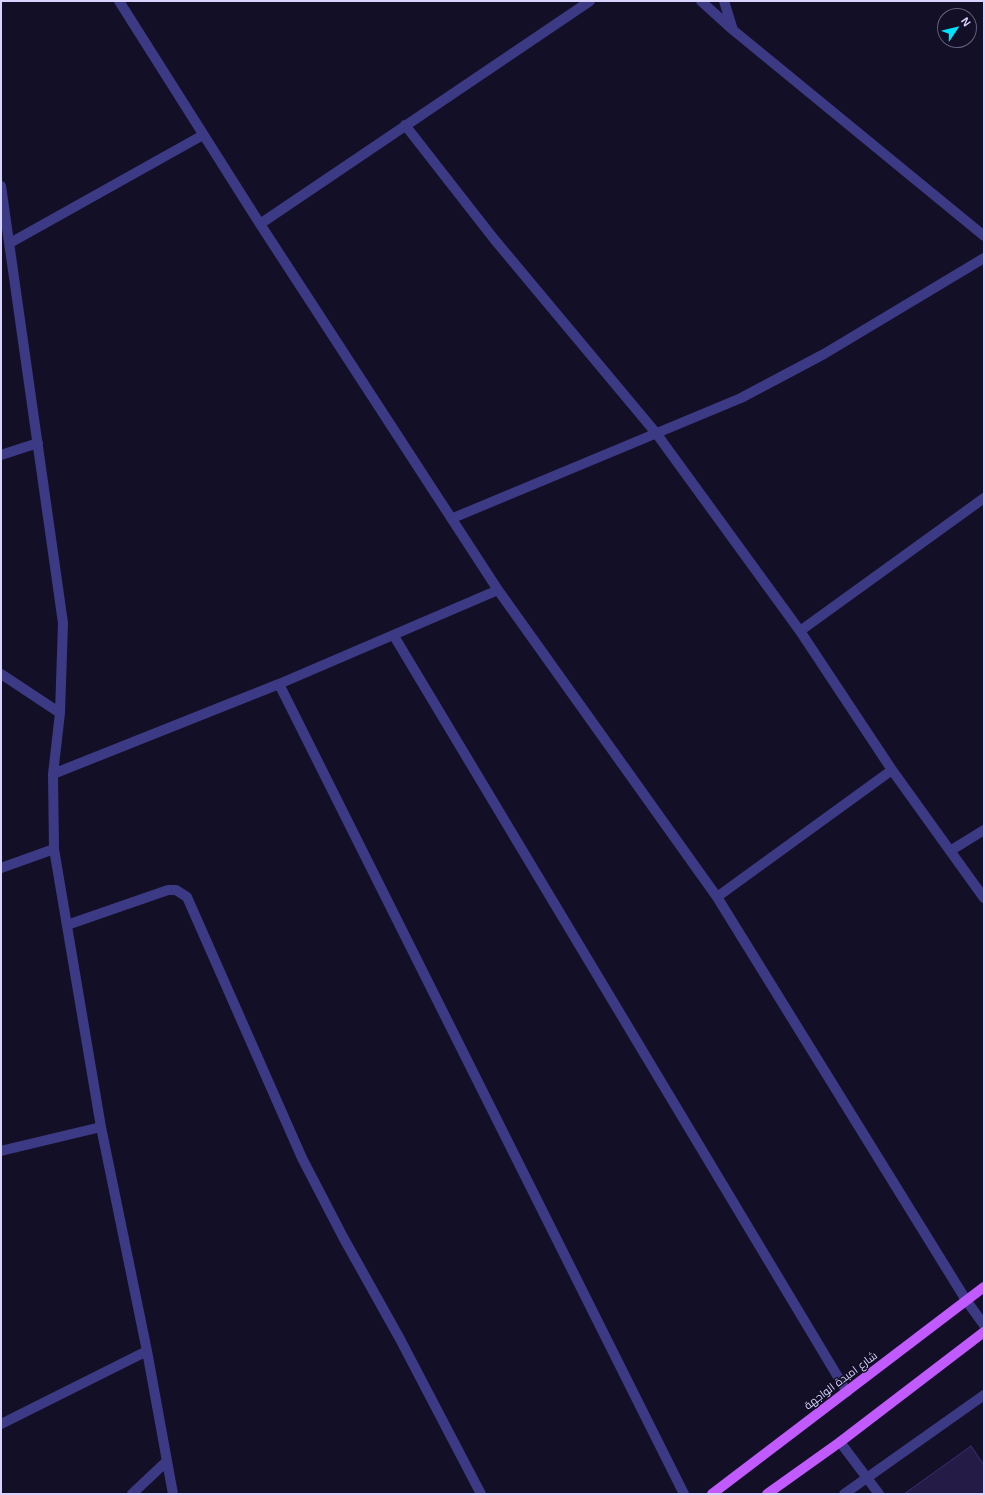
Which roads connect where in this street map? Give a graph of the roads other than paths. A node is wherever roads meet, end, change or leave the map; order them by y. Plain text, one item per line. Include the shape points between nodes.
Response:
1 (119, 1) edge
2 (590, 1) edge
3 (701, 1) edge
4 (724, 1) edge
5 (733, 30) junction
6 (405, 125) junction
7 (203, 135) junction
8 (1, 186) edge
9 (260, 224) junction
10 (984, 236) edge
11 (10, 243) junction
12 (984, 258) edge
13 (656, 433) junction
14 (38, 442) junction
15 (1, 455) edge
16 (984, 498) edge
17 (453, 518) junction
18 (498, 590) junction
19 (800, 631) junction
20 (394, 636) junction
21 (1, 674) edge
22 (280, 684) junction
23 (60, 713) junction
24 (892, 770) junction
25 (54, 774) junction
26 (984, 830) edge
27 (54, 849) junction
28 (950, 851) junction
29 (1, 868) edge
30 (717, 897) junction
31 (984, 898) edge
32 (67, 925) junction
33 (101, 1127) junction
34 (1, 1151) edge
35 (984, 1287) edge
36 (966, 1300) junction
37 (984, 1325) edge
38 (984, 1332) edge
39 (147, 1352) junction
40 (847, 1392) junction
41 (984, 1395) edge
42 (1, 1424) edge
43 (840, 1442) junction
44 (167, 1461) junction
45 (867, 1478) junction
46 (132, 1494) edge
47 (173, 1494) edge
48 (481, 1494) edge
49 (684, 1494) edge
50 (712, 1494) edge
51 (767, 1494) edge
52 (844, 1494) edge
53 (879, 1494) edge

1 - 7 street
2 - 6 street
3 - 5 street
4 - 5 street
5 - 10 street
6 - 9 street
6 - 13 street via 494,239
7 - 9 street
7 - 11 street
8 - 11 street
9 - 17 street
11 - 14 street
12 - 13 street via 774,381 741,398
13 - 17 street
13 - 19 street
14 - 15 street
14 - 23 street via 62,622
16 - 19 street
17 - 18 street
18 - 20 street
18 - 30 street
19 - 24 street
20 - 22 street
20 - 40 street
21 - 23 street
22 - 25 street
22 - 49 street
23 - 25 street
24 - 28 street
24 - 30 street
25 - 27 street
26 - 28 street
27 - 29 street
27 - 32 street
28 - 31 street
30 - 36 street
32 - 33 street
32 - 48 street via 168,890 176,890 187,897 302,1158
33 - 34 street
33 - 39 street
35 - 36 main road, شارع امبدة الواجهة
36 - 37 street
36 - 40 main road, شارع امبدة الواجهة
38 - 43 main road
39 - 42 street
39 - 44 street
40 - 50 main road, شارع امبدة الواجهة
41 - 45 street
43 - 45 street
43 - 51 main road
44 - 46 street
44 - 47 street
45 - 52 street
45 - 53 street

